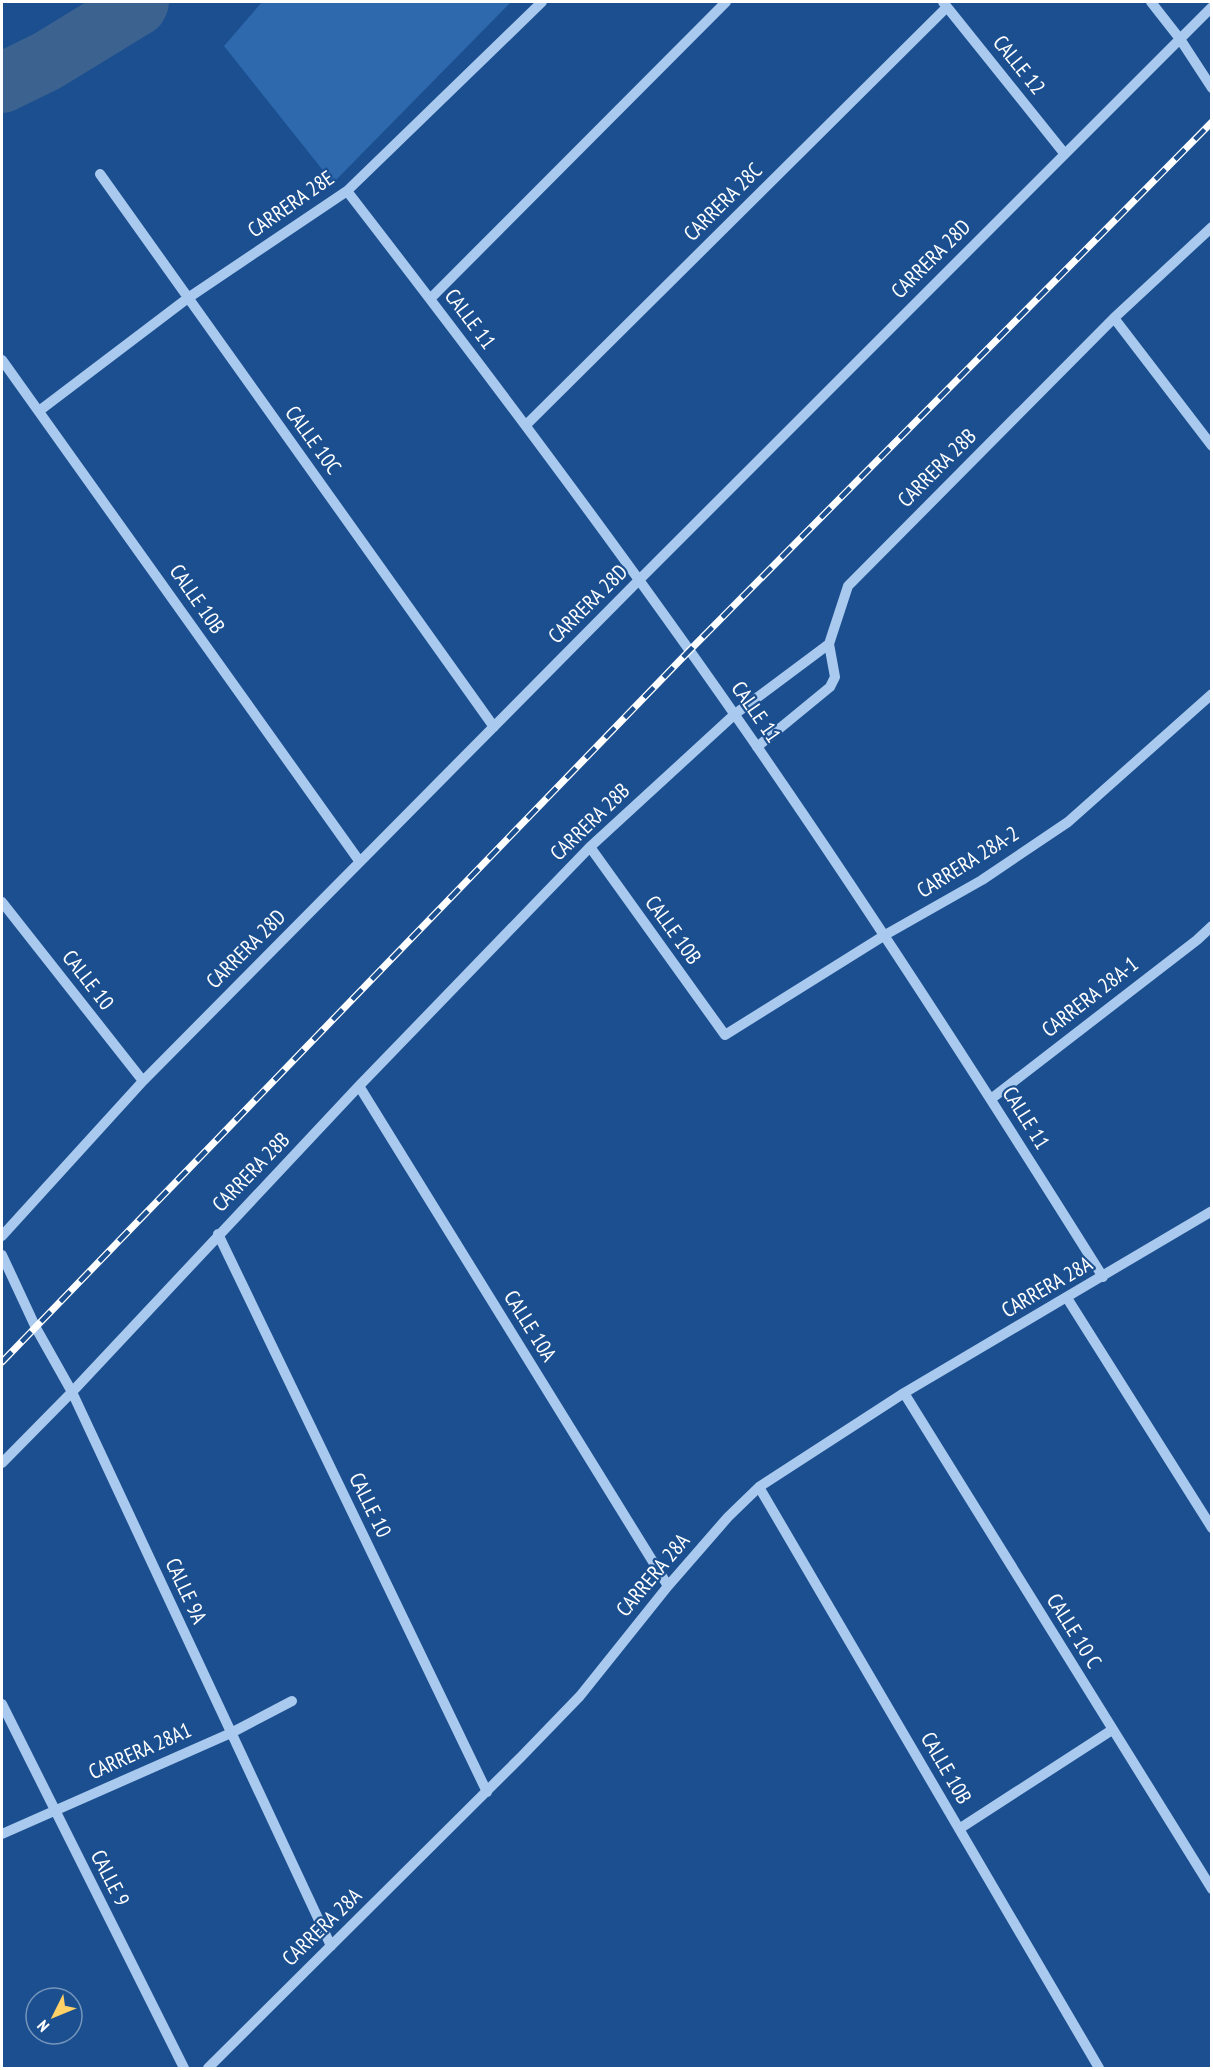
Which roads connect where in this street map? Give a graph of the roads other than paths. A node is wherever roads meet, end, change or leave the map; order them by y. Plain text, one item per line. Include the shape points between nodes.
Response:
1 (542, 2) edge
2 (726, 2) edge
3 (1151, 2) edge
4 (945, 4) edge
5 (1212, 7) edge
6 (1180, 39) junction
7 (1212, 88) edge
8 (1064, 153) junction
9 (100, 174) dead end
10 (347, 191) junction
11 (1212, 227) edge
12 (188, 298) junction
13 (430, 299) junction
14 (1114, 318) junction
15 (2, 360) edge
16 (39, 411) junction
17 (526, 425) junction
18 (1212, 446) edge
19 (638, 581) junction
20 (829, 644) junction
21 (1212, 694) edge
22 (735, 714) junction
23 (494, 728) junction
24 (757, 747) junction
25 (590, 847) junction
26 (360, 862) junction
27 (2, 902) edge
28 (1212, 926) edge
29 (885, 935) junction
30 (725, 1035) joint
31 (143, 1081) junction
32 (359, 1086) junction
33 (991, 1099) junction
34 (1212, 1211) edge
35 (218, 1234) junction
36 (2, 1236) edge
37 (2, 1255) edge
38 (1103, 1277) junction
39 (1066, 1298) junction
40 (72, 1392) junction
41 (904, 1393) junction
42 (2, 1462) edge
43 (759, 1487) junction
44 (1212, 1528) edge
45 (668, 1586) junction
46 (291, 1701) dead end
47 (2, 1704) edge
48 (1113, 1730) junction
49 (231, 1733) junction
50 (487, 1792) junction
51 (54, 1810) junction
52 (959, 1829) junction
53 (2, 1834) edge
54 (1212, 1889) edge
55 (331, 1946) junction
56 (184, 2068) edge
57 (208, 2068) edge
58 (1099, 2068) edge

1 - 10 street, CARRERA 28E
2 - 13 street
3 - 6 street
4 - 8 street, CALLE 12
4 - 17 street, CARRERA 28C
5 - 6 street, CARRERA 28D
6 - 7 street
6 - 8 street, CARRERA 28D
8 - 19 street, CARRERA 28D
9 - 12 street, CALLE 10C
10 - 12 street, CARRERA 28E
10 - 13 street, CALLE 11
11 - 14 street, CARRERA 28B
12 - 16 street, CARRERA 28E
12 - 23 street, CALLE 10C
13 - 17 street, CALLE 11
14 - 18 street
14 - 20 street, CARRERA 28B via 848,586
15 - 16 street, CALLE 10B
16 - 26 street, CALLE 10B
17 - 19 street, CALLE 11
19 - 22 street, CALLE 11
19 - 23 street, CARRERA 28D
20 - 22 street, CARRERA 28B
20 - 24 street via 835,677 830,687
21 - 29 street, CARRERA 28A-2 via 1068,822 982,880
22 - 24 street, CALLE 11
22 - 25 street, CARRERA 28B
23 - 26 street, CARRERA 28D
24 - 29 street, CALLE 11
25 - 30 street, CALLE 10B
25 - 32 street, CARRERA 28B
26 - 31 street, CARRERA 28D
27 - 31 street, CALLE 10
28 - 33 street, CARRERA 28A-1
29 - 30 street, CARRERA 28A-2
29 - 33 street, CALLE 11
31 - 36 street, CARRERA 28D
32 - 35 street, CARRERA 28B
32 - 45 street, CALLE 10A
33 - 38 street, CALLE 11
34 - 38 street, CARRERA 28A
35 - 40 street, CARRERA 28B
35 - 50 street, CALLE 10
37 - 40 street, CALLE 9A
38 - 39 street, CARRERA 28A
39 - 41 street, CARRERA 28A
39 - 44 street
40 - 42 street, CARRERA 28B
40 - 49 street, CALLE 9A
41 - 43 street, CARRERA 28A
41 - 48 street, CALLE 10 C
43 - 45 street, CARRERA 28A
43 - 52 street, CALLE 10B
45 - 50 street, CARRERA 28A via 580,1695
46 - 49 street, CARRERA 28A1
47 - 51 street, CALLE 9
48 - 52 street
48 - 54 street, CALLE 10 C
49 - 51 street, CARRERA 28A1
49 - 55 street, CALLE 9A
50 - 55 street, CARRERA 28A
51 - 53 street, CARRERA 28A1
51 - 56 street, CALLE 9
52 - 58 street, CALLE 10B
55 - 57 street, CARRERA 28A

